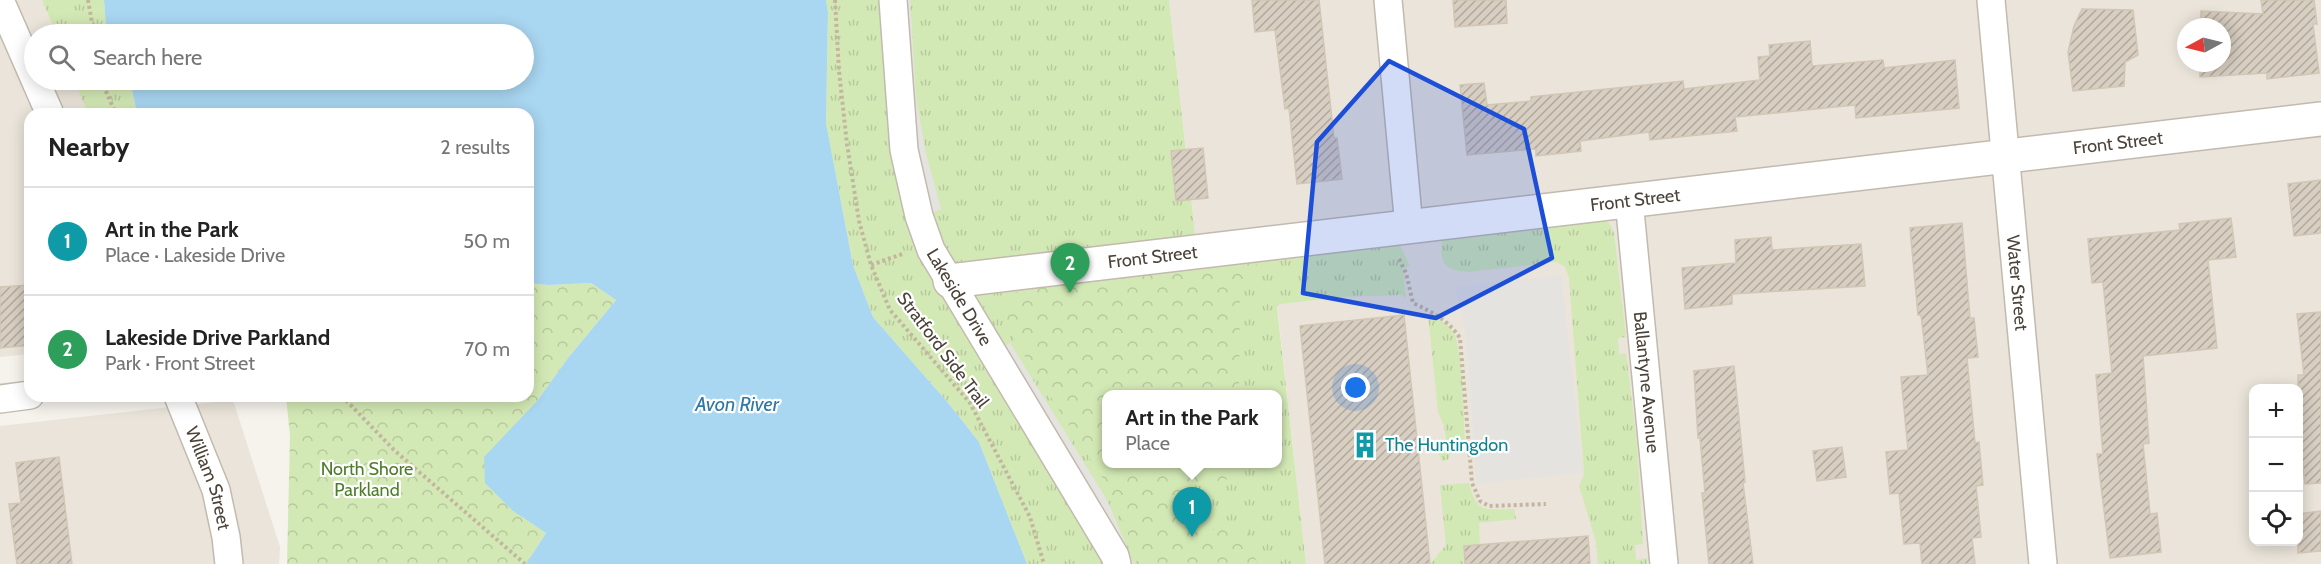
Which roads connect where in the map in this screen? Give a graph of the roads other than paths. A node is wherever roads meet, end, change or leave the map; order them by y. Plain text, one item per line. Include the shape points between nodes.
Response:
1 (0, 0) edge
2 (892, 0) edge
3 (1388, 0) edge
4 (1991, 0) edge
5 (24, 55) edge
6 (39, 90) edge
7 (47, 108) edge
8 (2321, 119) edge
9 (2005, 156) junction
10 (1629, 200) junction
11 (1396, 228) junction
12 (950, 281) junction
13 (24, 396) edge
14 (0, 399) edge
15 (180, 402) edge
16 (229, 564) edge
17 (1117, 564) edge
18 (1664, 564) edge
19 (2043, 564) edge

1 - 5 street
2 - 12 street, Lakeside Drive via 904,150 919,216 931,250
3 - 11 street
4 - 9 street, Water Street
6 - 7 street
8 - 9 street, Front Street
9 - 10 street, Front Street
9 - 19 street, Water Street
10 - 11 street, Front Street
10 - 18 street, Ballantyne Avenue
11 - 12 street, Front Street
12 - 17 street, Lakeside Drive
13 - 14 street
15 - 16 street, William Street via 216,490

